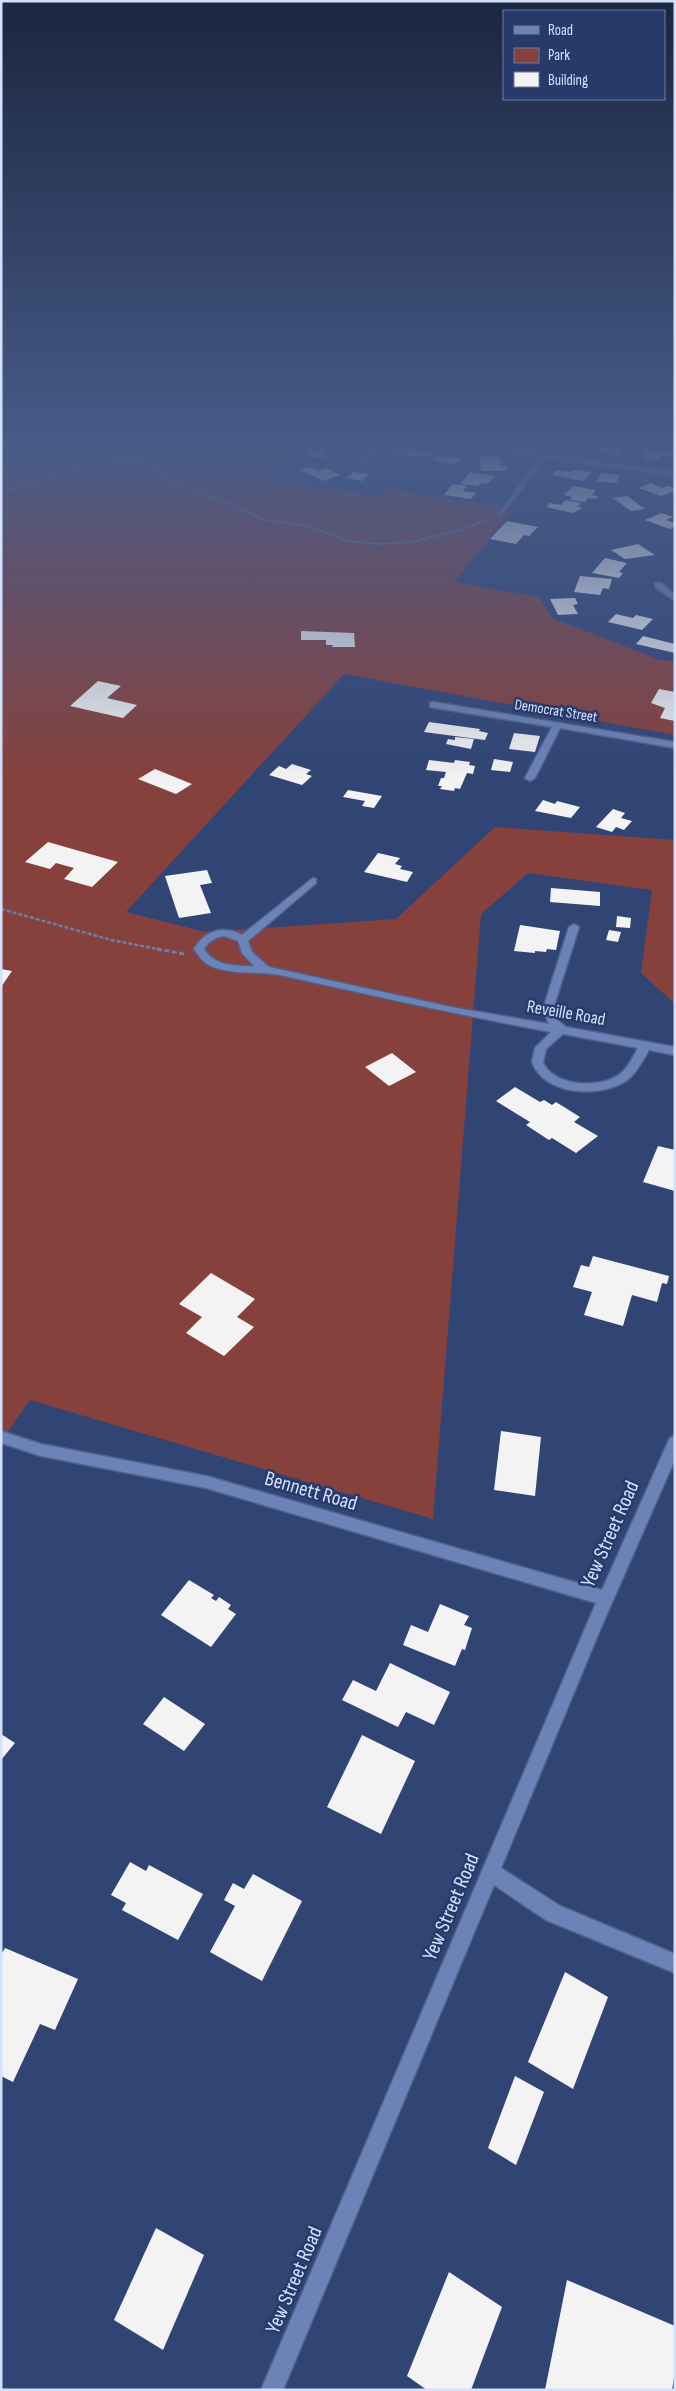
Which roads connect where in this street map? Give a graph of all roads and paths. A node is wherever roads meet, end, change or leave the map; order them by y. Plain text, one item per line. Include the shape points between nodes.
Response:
1 (658, 585) dead end
2 (675, 599) edge
3 (433, 705) dead end
4 (557, 725) junction
5 (675, 745) edge
6 (530, 778) dead end
7 (313, 881) dead end
8 (1, 909) edge
9 (574, 927) dead end
10 (243, 940) junction
11 (202, 956) junction
12 (265, 970) junction
13 (562, 1030) junction
14 (646, 1044) junction
15 (675, 1051) edge
16 (1, 1437) edge
17 (675, 1442) edge
18 (606, 1599) junction
19 (490, 1872) junction
20 (675, 1964) edge
21 (272, 2390) edge

1 - 2 street
3 - 4 street, Democrat Street
4 - 5 street, Democrat Street
4 - 6 street
7 - 10 street
8 - 11 path via 111,940
9 - 13 street via 548,1009 552,1021
10 - 11 street via 226,932 213,933 203,940 199,949
10 - 12 street via 243,947 250,957
11 - 12 street, Reveille Road via 211,964
12 - 13 street, Reveille Road
13 - 14 street, Reveille Road
13 - 14 street via 539,1047 537,1058 542,1072 558,1084 605,1084 624,1077
14 - 15 street, Reveille Road
16 - 18 street, Bennett Road via 41,1450 206,1482
17 - 18 street, Yew Street Road
18 - 19 street, Yew Street Road
19 - 20 street via 553,1913
19 - 21 street, Yew Street Road

